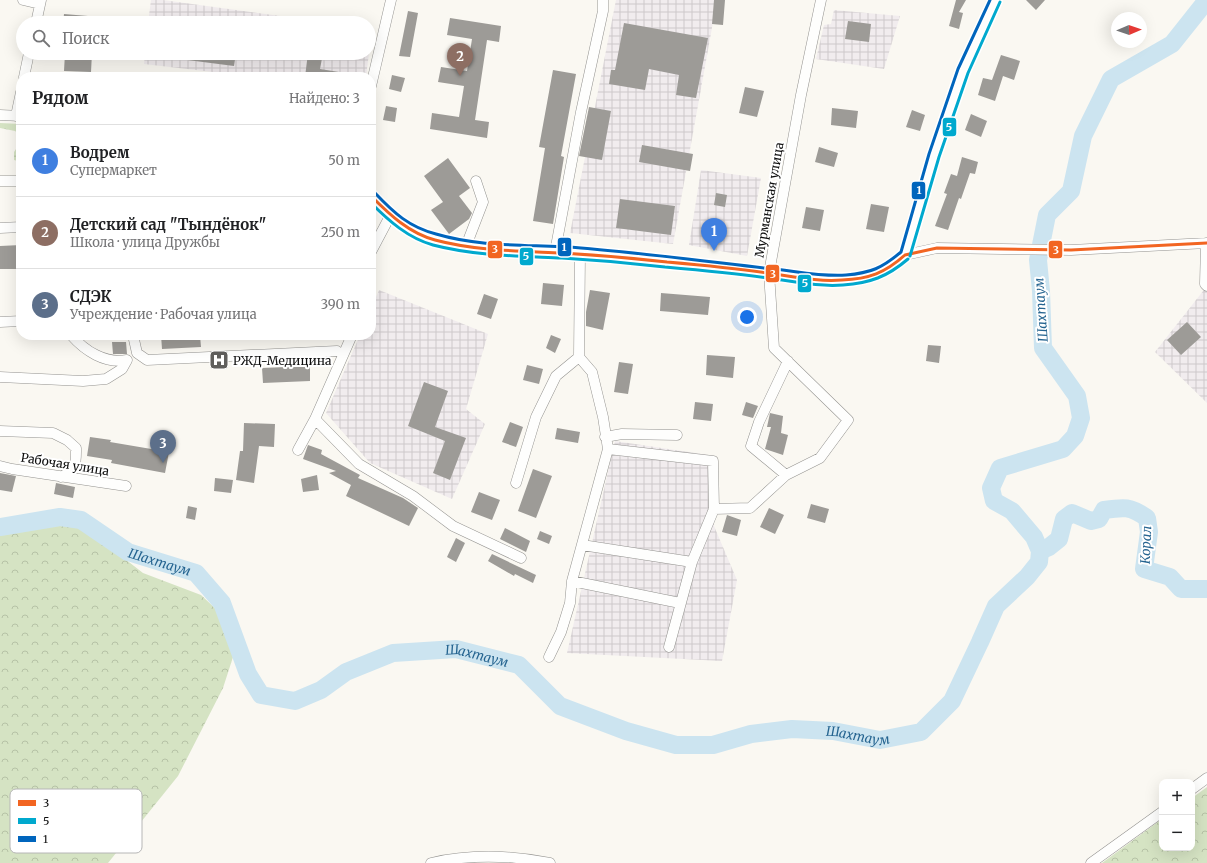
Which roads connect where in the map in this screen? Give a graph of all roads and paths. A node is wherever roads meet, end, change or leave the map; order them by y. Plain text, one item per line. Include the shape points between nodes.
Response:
1 (23, 0) edge
2 (391, 0) edge
3 (603, 0) edge
4 (821, 0) edge
5 (995, 0) edge
6 (40, 2) edge
7 (37, 16) edge
8 (28, 60) edge
9 (25, 72) edge
10 (374, 72) edge
11 (0, 115) edge
12 (16, 116) edge
13 (0, 181) edge
14 (16, 181) edge
15 (476, 181) dead end
16 (376, 201) edge
17 (390, 216) junction
18 (16, 227) edge
19 (0, 228) edge
20 (376, 243) edge
21 (1207, 243) edge
22 (466, 246) junction
23 (556, 252) junction
24 (580, 253) junction
25 (905, 255) junction
26 (769, 273) junction
27 (1207, 286) edge
28 (16, 321) edge
29 (0, 322) edge
30 (77, 340) edge
31 (134, 340) edge
32 (350, 340) edge
33 (136, 347) junction
34 (337, 351) dead end
35 (579, 357) junction
36 (127, 360) junction
37 (788, 361) junction
38 (0, 377) edge
39 (315, 419) junction
40 (0, 431) edge
41 (677, 435) dead end
42 (605, 436) junction
43 (608, 449) junction
44 (298, 450) dead end
45 (0, 466) edge
46 (786, 475) junction
47 (61, 477) junction
48 (516, 484) dead end
49 (126, 486) dead end
50 (714, 509) junction
51 (582, 545) junction
52 (521, 558) dead end
53 (692, 562) junction
54 (572, 581) junction
55 (680, 603) junction
56 (669, 648) dead end
57 (549, 657) dead end
58 (1207, 778) edge
59 (1195, 787) edge
60 (1159, 814) edge
61 (431, 863) edge
62 (550, 863) edge
63 (1091, 863) edge

1 - 6 street
2 - 10 street
3 - 23 street via 603,11 581,112
4 - 26 street, Мурманская улица
5 - 25 street via 963,71 934,155
6 - 7 street
8 - 9 street
11 - 12 street
13 - 14 street
15 - 22 street via 483,202
16 - 17 street
17 - 20 street
17 - 22 street via 420,234
18 - 19 street
21 - 25 street via 1071,250 937,248
21 - 27 street
22 - 23 street
23 - 24 street
24 - 26 street
24 - 35 street
25 - 26 street via 891,267 874,276 853,279 812,280
26 - 37 street, Мурманская улица via 774,348
28 - 29 street
30 - 36 street via 90,352 109,361
31 - 33 street
32 - 39 street
33 - 34 street via 137,353 147,360
33 - 36 street
35 - 42 street via 592,372
35 - 48 street via 556,376 536,417
36 - 38 street via 122,369 106,379 83,381
37 - 46 street via 759,422 751,446
37 - 46 street, Мурманская улица via 848,420 820,458
39 - 44 street
39 - 52 street via 359,464 413,496 453,526
40 - 47 street via 53,433 67,440 76,448 76,462 72,470
41 - 42 street
42 - 43 street
43 - 50 street via 713,461
43 - 51 street
45 - 47 street, Рабочая улица
46 - 50 street, Мурманская улица via 750,508
47 - 49 street, Рабочая улица
50 - 53 street
51 - 53 street
51 - 54 street
53 - 55 street
54 - 55 street
54 - 57 street via 570,603 561,632
55 - 56 street
58 - 59 street
60 - 63 street
61 - 62 street via 452,858 509,857

